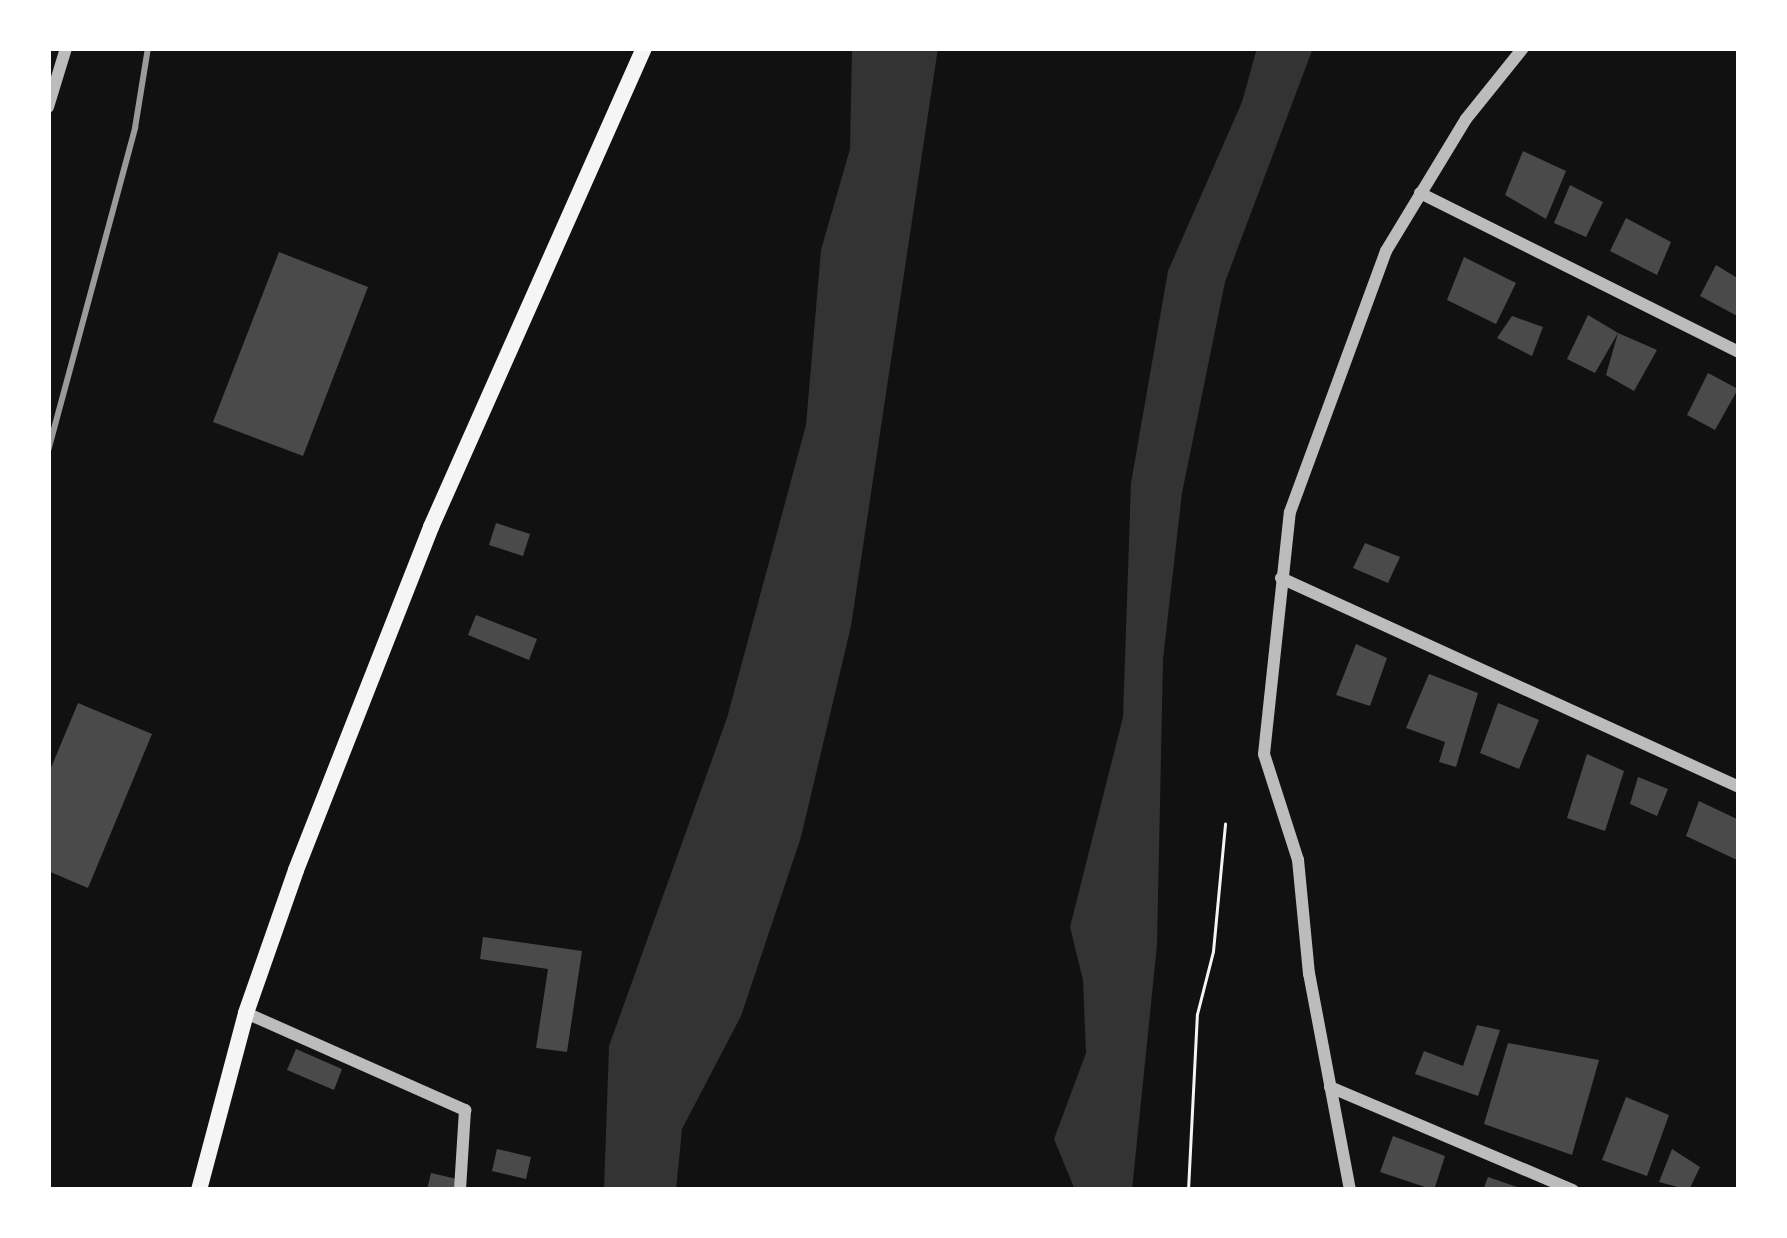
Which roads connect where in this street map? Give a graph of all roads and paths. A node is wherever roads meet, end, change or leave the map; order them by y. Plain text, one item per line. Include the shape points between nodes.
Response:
1 (644, 48) edge
2 (1523, 48) edge
3 (66, 52) edge
4 (48, 68) edge
5 (48, 106) edge
6 (1420, 193) junction
7 (1739, 352) edge
8 (1281, 578) junction
9 (1739, 787) edge
10 (1226, 824) dead end
11 (246, 1013) junction
12 (1330, 1087) junction
13 (199, 1190) edge
14 (460, 1190) edge
15 (1188, 1190) edge
16 (1350, 1190) edge
17 (1573, 1190) edge

1 - 11 main road via 431,527
2 - 6 street
3 - 4 street
3 - 5 street
6 - 7 street
6 - 8 street via 1387,251 1290,512
8 - 9 street
8 - 12 street via 1264,754 1298,860
10 - 15 path via 1214,951 1197,1013
11 - 13 main road
11 - 14 street via 465,1110
12 - 16 street
12 - 17 street

